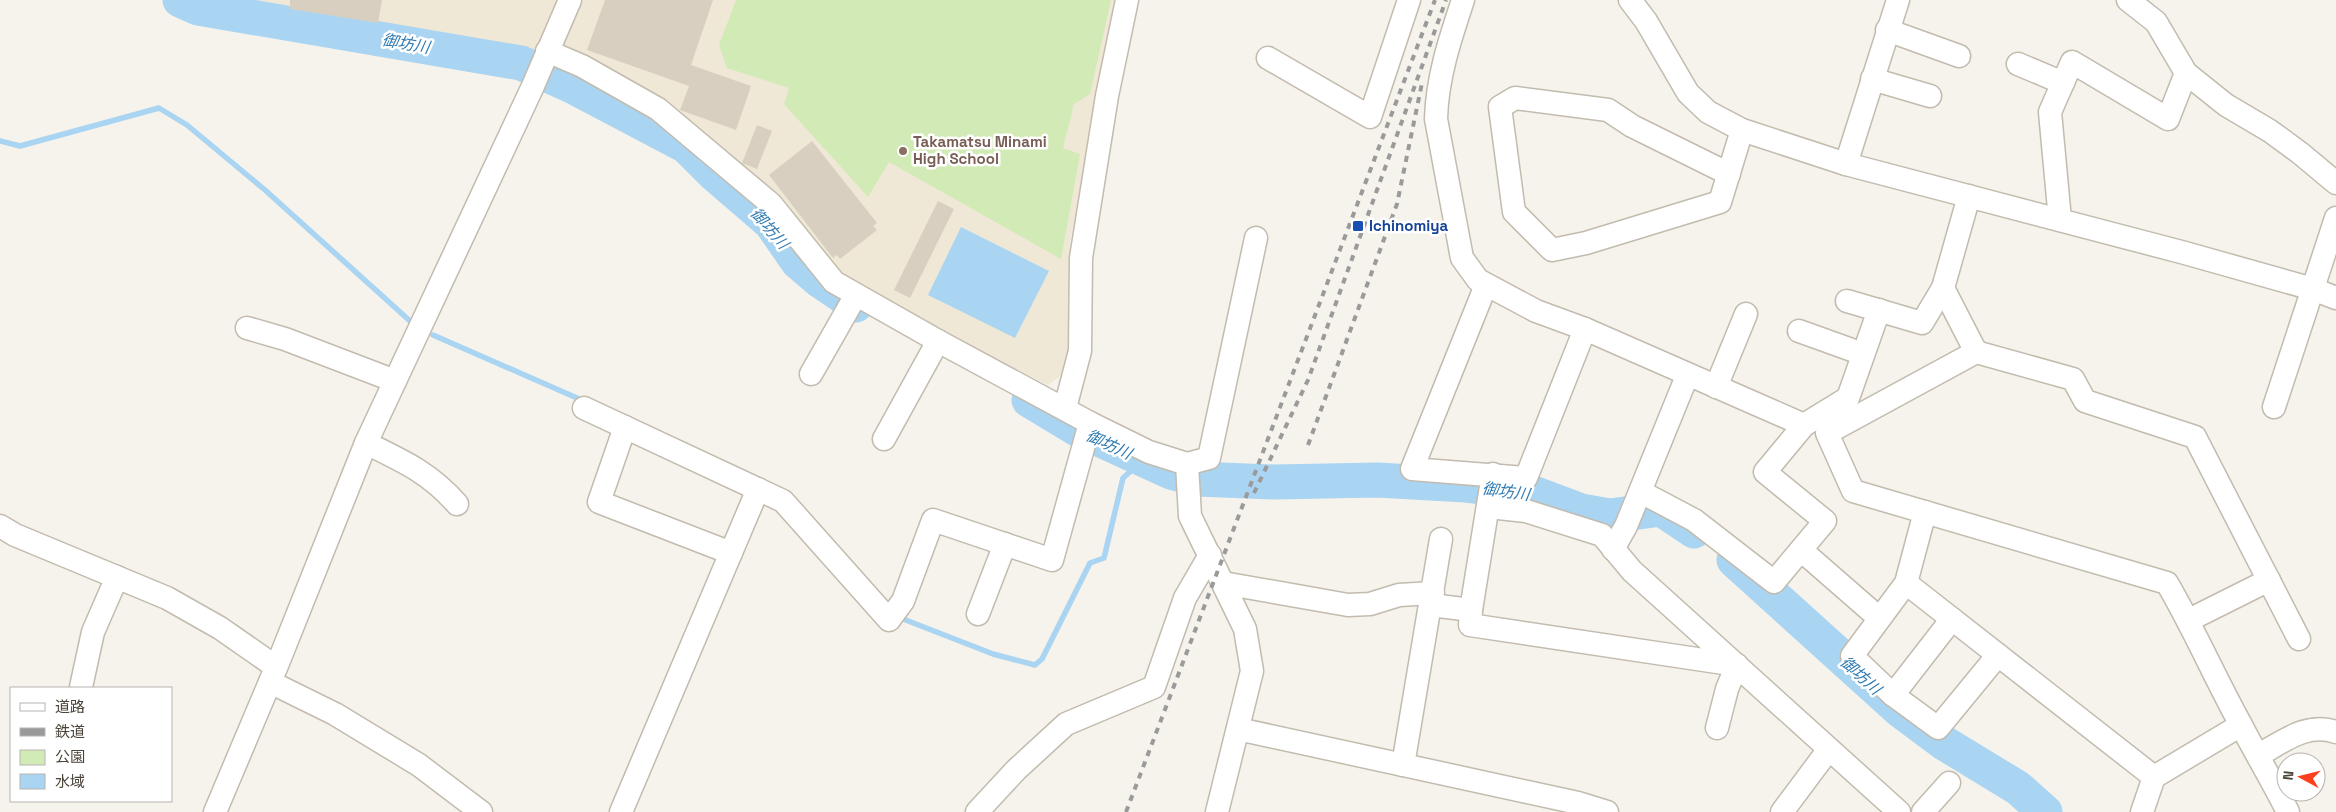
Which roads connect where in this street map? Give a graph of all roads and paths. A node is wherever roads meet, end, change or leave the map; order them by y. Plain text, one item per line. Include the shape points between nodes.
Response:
1 (570, 0) edge
2 (1127, 0) edge
3 (1409, 0) edge
4 (1463, 0) edge
5 (1630, 0) edge
6 (1898, 0) edge
7 (2128, 0) edge
8 (1887, 30) junction
9 (547, 53) junction
10 (1959, 56) dead end
11 (1268, 58) dead end
12 (2018, 64) dead end
13 (2186, 73) junction
14 (1872, 79) junction
15 (2063, 83) junction
16 (1930, 96) dead end
17 (1742, 130) junction
18 (1846, 164) junction
19 (1729, 174) junction
20 (2336, 183) edge
21 (1969, 196) junction
22 (2336, 218) edge
23 (2060, 220) junction
24 (1256, 238) dead end
25 (1486, 285) junction
26 (1943, 288) junction
27 (2313, 289) junction
28 (2336, 298) edge
29 (1847, 301) dead end
30 (853, 302) junction
31 (1878, 310) junction
32 (1746, 314) dead end
33 (247, 328) dead end
34 (1585, 329) junction
35 (1799, 331) dead end
36 (935, 347) junction
37 (1976, 352) junction
38 (1863, 354) junction
39 (811, 374) dead end
40 (1687, 376) junction
41 (395, 381) junction
42 (1716, 388) junction
43 (2274, 407) dead end
44 (584, 408) dead end
45 (1065, 408) junction
46 (1804, 425) junction
47 (625, 427) junction
48 (1087, 431) junction
49 (884, 439) dead end
50 (366, 443) junction
51 (1187, 471) junction
52 (1493, 474) junction
53 (758, 489) junction
54 (1639, 495) junction
55 (1490, 503) junction
56 (457, 504) dead end
57 (1925, 512) junction
58 (0, 526) edge
59 (1441, 539) dead end
60 (1005, 544) junction
61 (1613, 548) junction
62 (1801, 550) junction
63 (731, 552) junction
64 (1210, 555) junction
65 (118, 577) junction
66 (2269, 580) junction
67 (1223, 583) junction
68 (1906, 583) junction
69 (1432, 599) junction
70 (1471, 610) junction
71 (978, 614) dead end
72 (1879, 618) junction
73 (1952, 619) junction
74 (2189, 620) junction
75 (2299, 639) dead end
76 (1998, 655) junction
77 (1737, 665) junction
78 (273, 674) junction
79 (81, 687) dead end
80 (1893, 695) junction
81 (2241, 725) junction
82 (1717, 728) dead end
83 (1238, 729) junction
84 (2336, 732) edge
85 (1829, 748) junction
86 (2259, 755) junction
87 (1404, 765) junction
88 (2154, 777) junction
89 (1949, 784) dead end
90 (217, 811) edge
91 (481, 812) edge
92 (621, 812) edge
93 (977, 812) edge
94 (1217, 812) edge
95 (1607, 812) edge
96 (1782, 812) edge
97 (1899, 812) edge
98 (1923, 812) edge
99 (2142, 812) edge
100 (2288, 812) edge

1 - 9 street
2 - 45 street via 1107,96 1081,258 1080,351
3 - 11 street via 1370,117
4 - 25 street via 1436,96 1436,119 1462,258 1478,280
5 - 17 street via 1688,93 1708,112
6 - 8 street
7 - 13 street via 2156,22
8 - 10 street
8 - 14 street
9 - 30 street via 582,66 658,109 771,204
9 - 41 street
12 - 15 street
13 - 15 street via 2168,119 2072,62
13 - 20 street via 2226,105 2292,147
14 - 16 street
14 - 18 street
15 - 23 street via 2050,112
17 - 18 street
17 - 19 street
18 - 21 street
19 - 19 street via 1720,202 1586,243 1552,250 1514,212 1500,108 1515,98 1608,110 1632,126
21 - 23 street
21 - 26 street
22 - 27 street
23 - 27 street
24 - 51 street via 1210,458
25 - 34 street via 1536,310
25 - 52 street via 1412,469
26 - 31 street via 1922,323
26 - 37 street
27 - 28 street
27 - 43 street
29 - 31 street
30 - 36 street
30 - 39 street
31 - 38 street
32 - 42 street
33 - 41 street
34 - 40 street
34 - 52 street via 1526,478
35 - 38 street
36 - 45 street
36 - 49 street
37 - 57 street via 1827,433 1853,491
37 - 66 street via 2073,379 2085,401 2195,437
38 - 46 street via 1848,398
40 - 42 street
40 - 54 street
41 - 50 street
42 - 46 street
44 - 47 street
45 - 48 street
46 - 62 street via 1765,472 1825,521
47 - 53 street
47 - 63 street via 599,502
48 - 51 street via 1149,452
48 - 60 street via 1052,560
50 - 56 street via 414,466 440,485
50 - 78 street
51 - 64 street via 1190,516
52 - 55 street
53 - 60 street via 783,501 889,620 903,601 933,520
53 - 63 street
54 - 61 street
54 - 62 street via 1694,520 1774,582
55 - 61 street via 1602,535
55 - 70 street
57 - 68 street
57 - 74 street via 2168,583
58 - 65 street
59 - 69 street
60 - 71 street
61 - 77 street via 1632,571
62 - 72 street
63 - 92 street
64 - 67 street
64 - 93 street via 1185,598 1154,687 1066,724
65 - 78 street via 196,614
65 - 79 street via 93,632
66 - 74 street
66 - 75 street
67 - 69 street via 1348,605 1370,604 1399,595
67 - 83 street via 1245,629 1252,671
68 - 72 street
68 - 73 street
69 - 70 street
69 - 87 street
70 - 77 street via 1470,624
72 - 80 street via 1852,656
73 - 76 street
73 - 80 street
74 - 81 street
76 - 80 street via 1938,728
76 - 88 street
77 - 82 street
77 - 85 street
78 - 90 street
78 - 91 street via 420,765
81 - 86 street
81 - 88 street
83 - 87 street
83 - 94 street
84 - 86 street via 2325,728 2303,731
85 - 96 street
85 - 97 street
86 - 100 street
87 - 95 street
88 - 99 street
89 - 98 street

